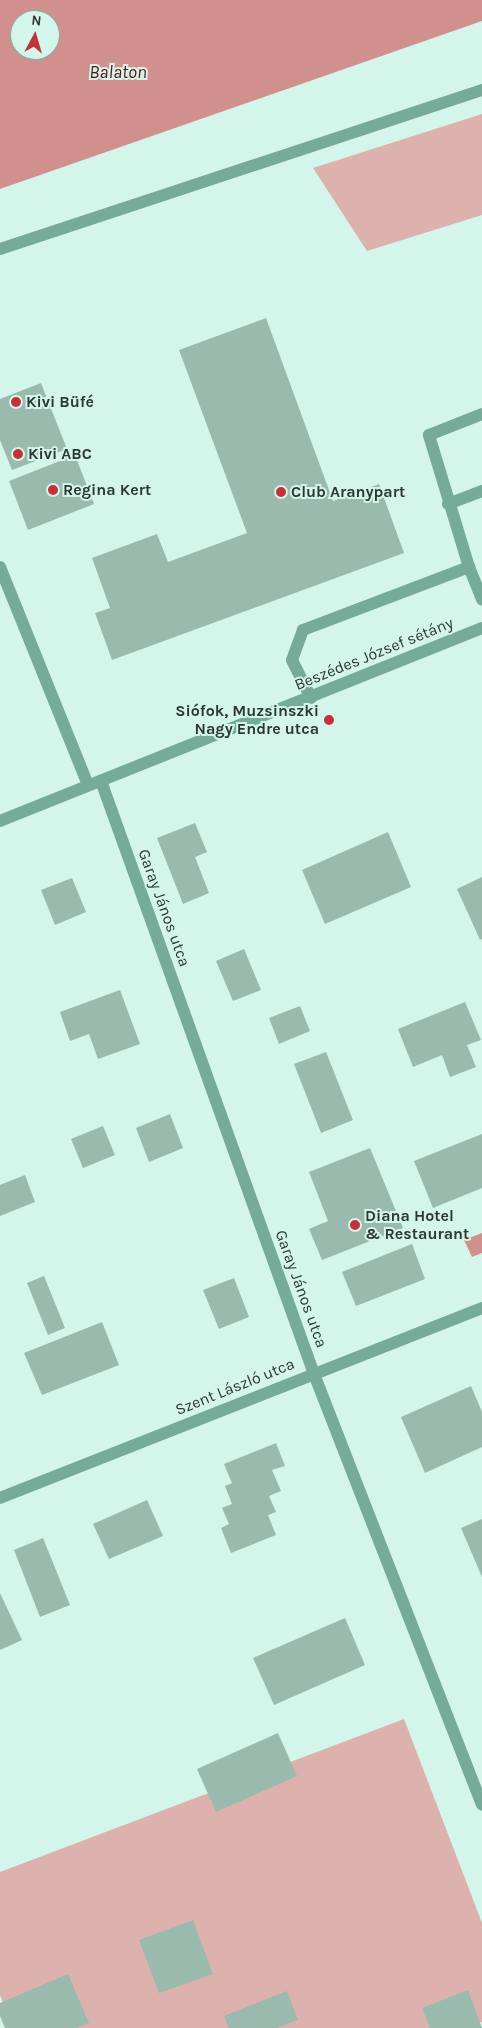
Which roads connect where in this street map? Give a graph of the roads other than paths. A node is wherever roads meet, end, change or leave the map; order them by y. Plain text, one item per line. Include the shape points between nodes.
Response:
1 (482, 90) edge
2 (0, 249) edge
3 (482, 414) edge
4 (482, 491) edge
5 (448, 504) junction
6 (469, 566) junction
7 (0, 567) edge
8 (482, 600) edge
9 (482, 628) edge
10 (311, 698) junction
11 (101, 781) junction
12 (88, 785) junction
13 (0, 821) edge
14 (482, 1308) edge
15 (314, 1374) junction
16 (0, 1498) edge
17 (482, 1804) edge

1 - 2 street
3 - 5 street via 429,435
4 - 5 street
5 - 6 street
6 - 8 street
6 - 10 street via 303,630 292,660
7 - 12 street
9 - 10 street, Beszédes József sétány
10 - 11 street, Beszédes József sétány
11 - 12 street, Beszédes József sétány
11 - 15 street, Garay János utca
12 - 13 street, Beszédes József sétány
14 - 15 street, Szent László utca
15 - 16 street, Szent László utca
15 - 17 street, Garay János utca

